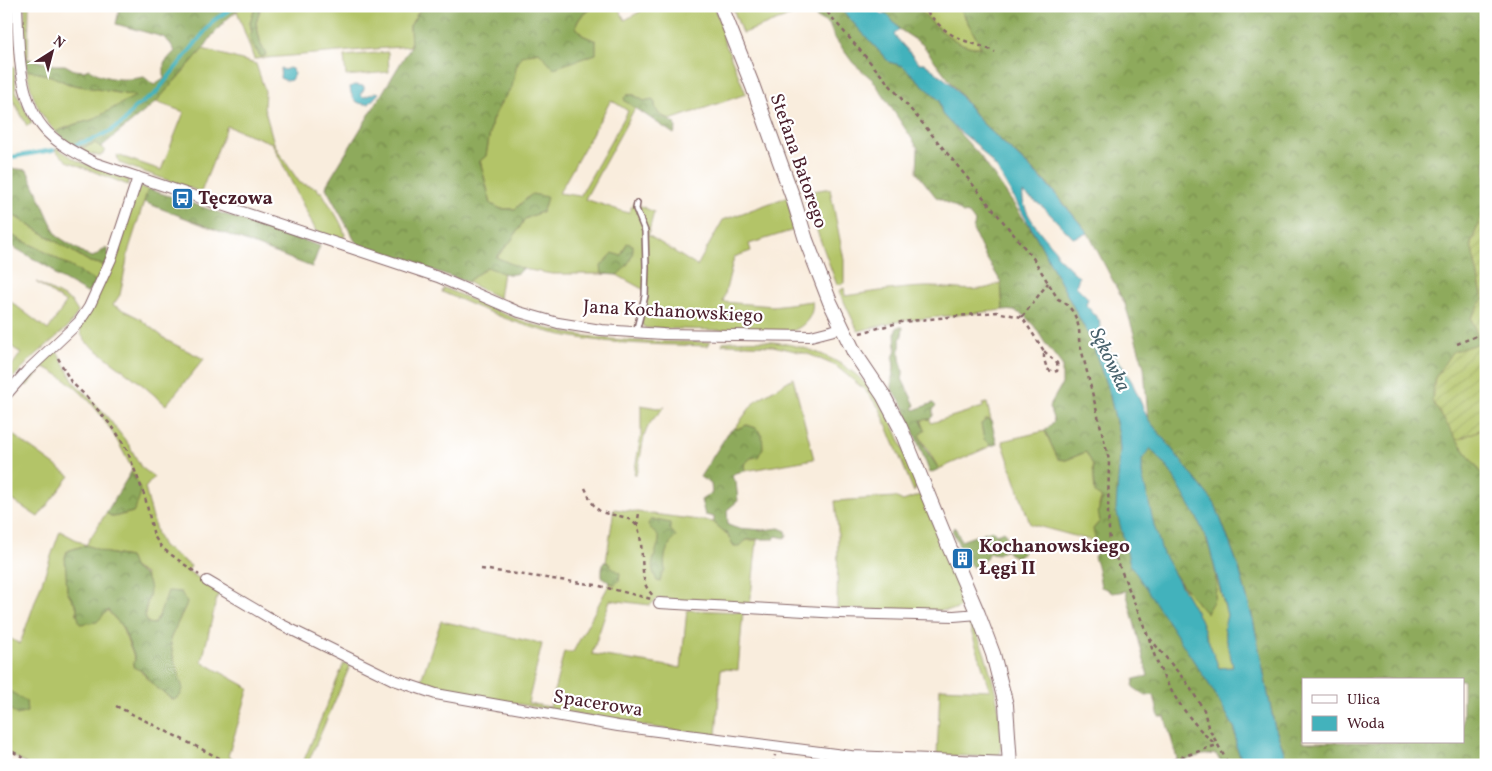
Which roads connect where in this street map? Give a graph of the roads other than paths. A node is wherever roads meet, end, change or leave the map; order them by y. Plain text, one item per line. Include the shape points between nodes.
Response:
1 (17, 6) edge
2 (720, 6) edge
3 (138, 177) junction
4 (637, 203) dead end
5 (842, 328) junction
6 (636, 332) junction
7 (6, 395) edge
8 (207, 581) road end
9 (659, 602) road end
10 (978, 614) junction
11 (1010, 764) edge

1 - 3 street, Jana Kochanowskiego via 20,63 30,106 46,131 67,148 95,163
2 - 5 street, Stefana Batorego via 753,87 821,282
3 - 6 street, Jana Kochanowskiego via 440,278 519,312 558,323
3 - 7 street via 111,259 89,307 79,322
4 - 6 lane via 636,209 645,231 646,267 645,296
5 - 6 street, Jana Kochanowskiego via 811,336
5 - 10 street via 900,426
8 - 11 street, Spacerowa via 280,624 394,680 436,694 618,726 851,756
9 - 10 street via 840,613
10 - 11 street via 1006,704

